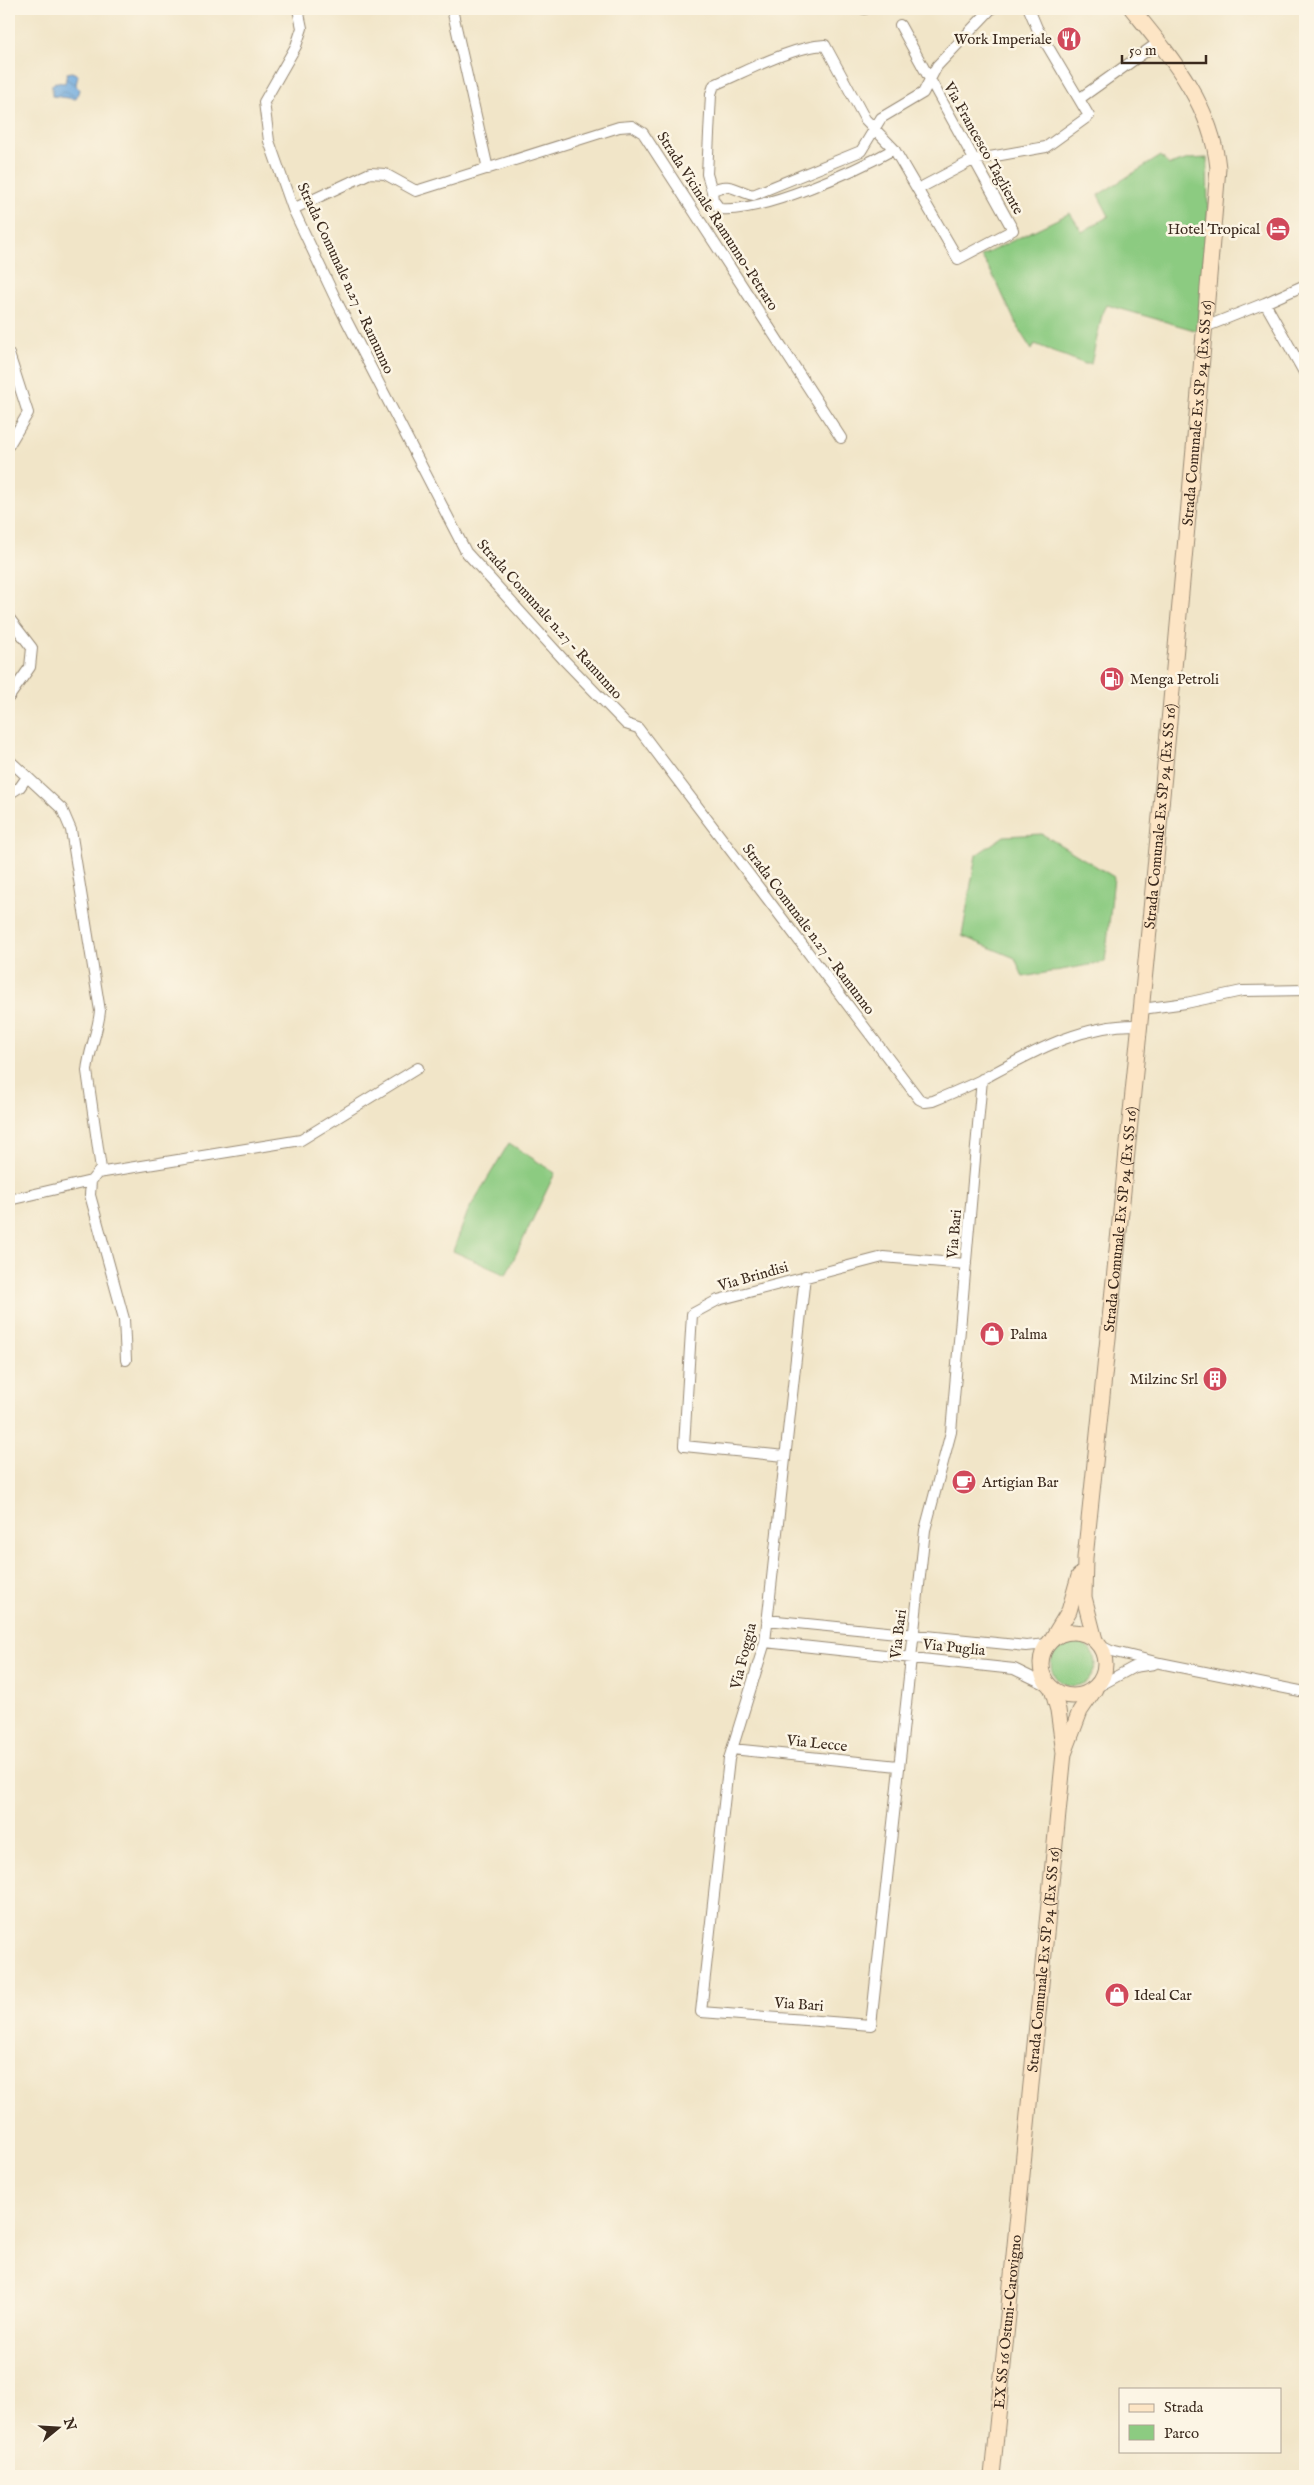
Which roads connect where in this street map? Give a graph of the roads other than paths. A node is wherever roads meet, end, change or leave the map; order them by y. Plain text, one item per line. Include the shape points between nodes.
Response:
1 (298, 9) edge
2 (452, 9) edge
3 (991, 9) edge
4 (1030, 9) edge
5 (1132, 9) edge
6 (900, 25) dead end
7 (1159, 42) junction
8 (930, 82) junction
9 (1079, 99) junction
10 (875, 128) junction
11 (894, 149) junction
12 (973, 160) junction
13 (488, 169) junction
14 (918, 189) junction
15 (712, 191) junction
16 (293, 209) junction
17 (1305, 286) edge
18 (1265, 303) junction
19 (1205, 327) junction
20 (9, 354) edge
21 (1305, 374) edge
22 (841, 438) dead end
23 (9, 445) edge
24 (9, 618) edge
25 (9, 697) edge
26 (9, 760) edge
27 (27, 777) junction
28 (9, 794) edge
29 (1305, 990) edge
30 (1142, 1009) junction
31 (1141, 1025) junction
32 (418, 1068) dead end
33 (982, 1080) junction
34 (94, 1177) junction
35 (9, 1200) edge
36 (966, 1264) junction
37 (805, 1276) junction
38 (126, 1360) dead end
39 (785, 1456) junction
40 (1085, 1558) junction
41 (767, 1620) junction
42 (913, 1634) junction
43 (765, 1642) junction
44 (1049, 1642) junction
45 (1097, 1642) junction
46 (910, 1658) junction
47 (1160, 1663) junction
48 (1050, 1687) junction
49 (1096, 1688) junction
50 (1305, 1692) edge
51 (732, 1749) junction
52 (1064, 1753) junction
53 (898, 1766) junction
54 (701, 2012) joint
55 (1023, 2167) joint
56 (992, 2476) edge

1 - 16 street, Strada Comunale n.27 - Ramunno via 302,28 296,46 264,102 269,141
2 - 13 street
3 - 8 street via 937,66
4 - 9 street via 1037,28
5 - 7 main road, Strada Comunale Ex SP 94 (Ex SS 16)
6 - 8 street, Via Francesco Tagliente
7 - 9 street
7 - 19 main road, Strada Comunale Ex SP 94 (Ex SS 16) via 1177,64 1216,143 1218,168
8 - 10 street via 923,93 881,118
8 - 12 street, Via Francesco Tagliente
9 - 12 street via 1090,116 1046,147
10 - 11 street
10 - 15 street via 861,151 768,190 753,195 730,186
10 - 15 street via 865,119 825,45 772,59 714,85 707,174
11 - 14 street
11 - 15 street via 868,164 772,201 730,210 720,209 713,200
12 - 14 street
12 - 14 street, Via Francesco Tagliente via 1013,230 958,259
13 - 16 street, Strada Vicinale Ramunno-Petraro via 416,191 385,174 370,173
13 - 22 street, Strada Vicinale Ramunno-Petraro via 619,127 632,126 643,133
16 - 33 street, Strada Comunale n.27 - Ramunno via 338,304 466,552 613,711 626,724 638,728 919,1099 933,1101
17 - 18 street
18 - 19 street
18 - 21 street
19 - 30 main road, Strada Comunale Ex SP 94 (Ex SS 16)
20 - 23 street via 28,413
24 - 25 street via 32,648 30,666
26 - 27 street
27 - 28 street
27 - 34 street via 62,809 71,830 100,1011 87,1071 101,1169
29 - 30 street via 1242,991
30 - 31 main road, Strada Comunale Ex SP 94 (Ex SS 16)
31 - 33 street via 1118,1024 1073,1035 1014,1061
31 - 40 main road, Strada Comunale Ex SP 94 (Ex SS 16)
32 - 34 street via 301,1140
33 - 36 street, Via Bari
34 - 35 street
34 - 38 street via 90,1195 124,1319
36 - 37 street, Via Brindisi via 883,1257
36 - 42 street, Via Bari via 952,1432 925,1530
37 - 39 street, Via Foggia
37 - 39 street, Via Brindisi via 718,1300 692,1314 684,1446
39 - 41 street, Via Foggia
40 - 44 main road, Strada Comunale Ex SP 94 (Ex SS 16) via 1069,1611
40 - 45 main road, Strada Comunale Ex SP 94 (Ex SS 16) via 1084,1597
41 - 42 street, Via Puglia
41 - 43 street, Via Foggia
42 - 44 street, Via Puglia via 1026,1646
42 - 46 street, Via Bari
43 - 46 street, Via Puglia
43 - 51 street, Via Foggia
44 - 45 main road via 1068,1632 1078,1632
44 - 48 main road via 1040,1664
45 - 47 street via 1112,1651
45 - 49 main road via 1106,1666
46 - 48 street, Via Puglia via 1014,1669
46 - 53 street, Via Bari
47 - 49 street via 1134,1667
47 - 50 street
48 - 49 main road via 1069,1697 1088,1694
48 - 52 main road, Strada Comunale Ex SP 94 (Ex SS 16) via 1058,1710
49 - 52 main road, Strada Comunale Ex SP 94 (Ex SS 16) via 1080,1711
51 - 53 street, Via Lecce
51 - 54 street, Via Foggia
52 - 55 main road, Strada Comunale Ex SP 94 (Ex SS 16)
53 - 54 street, Via Bari via 871,2025
55 - 56 main road, EX SS 16 Ostuni-Carovigno

